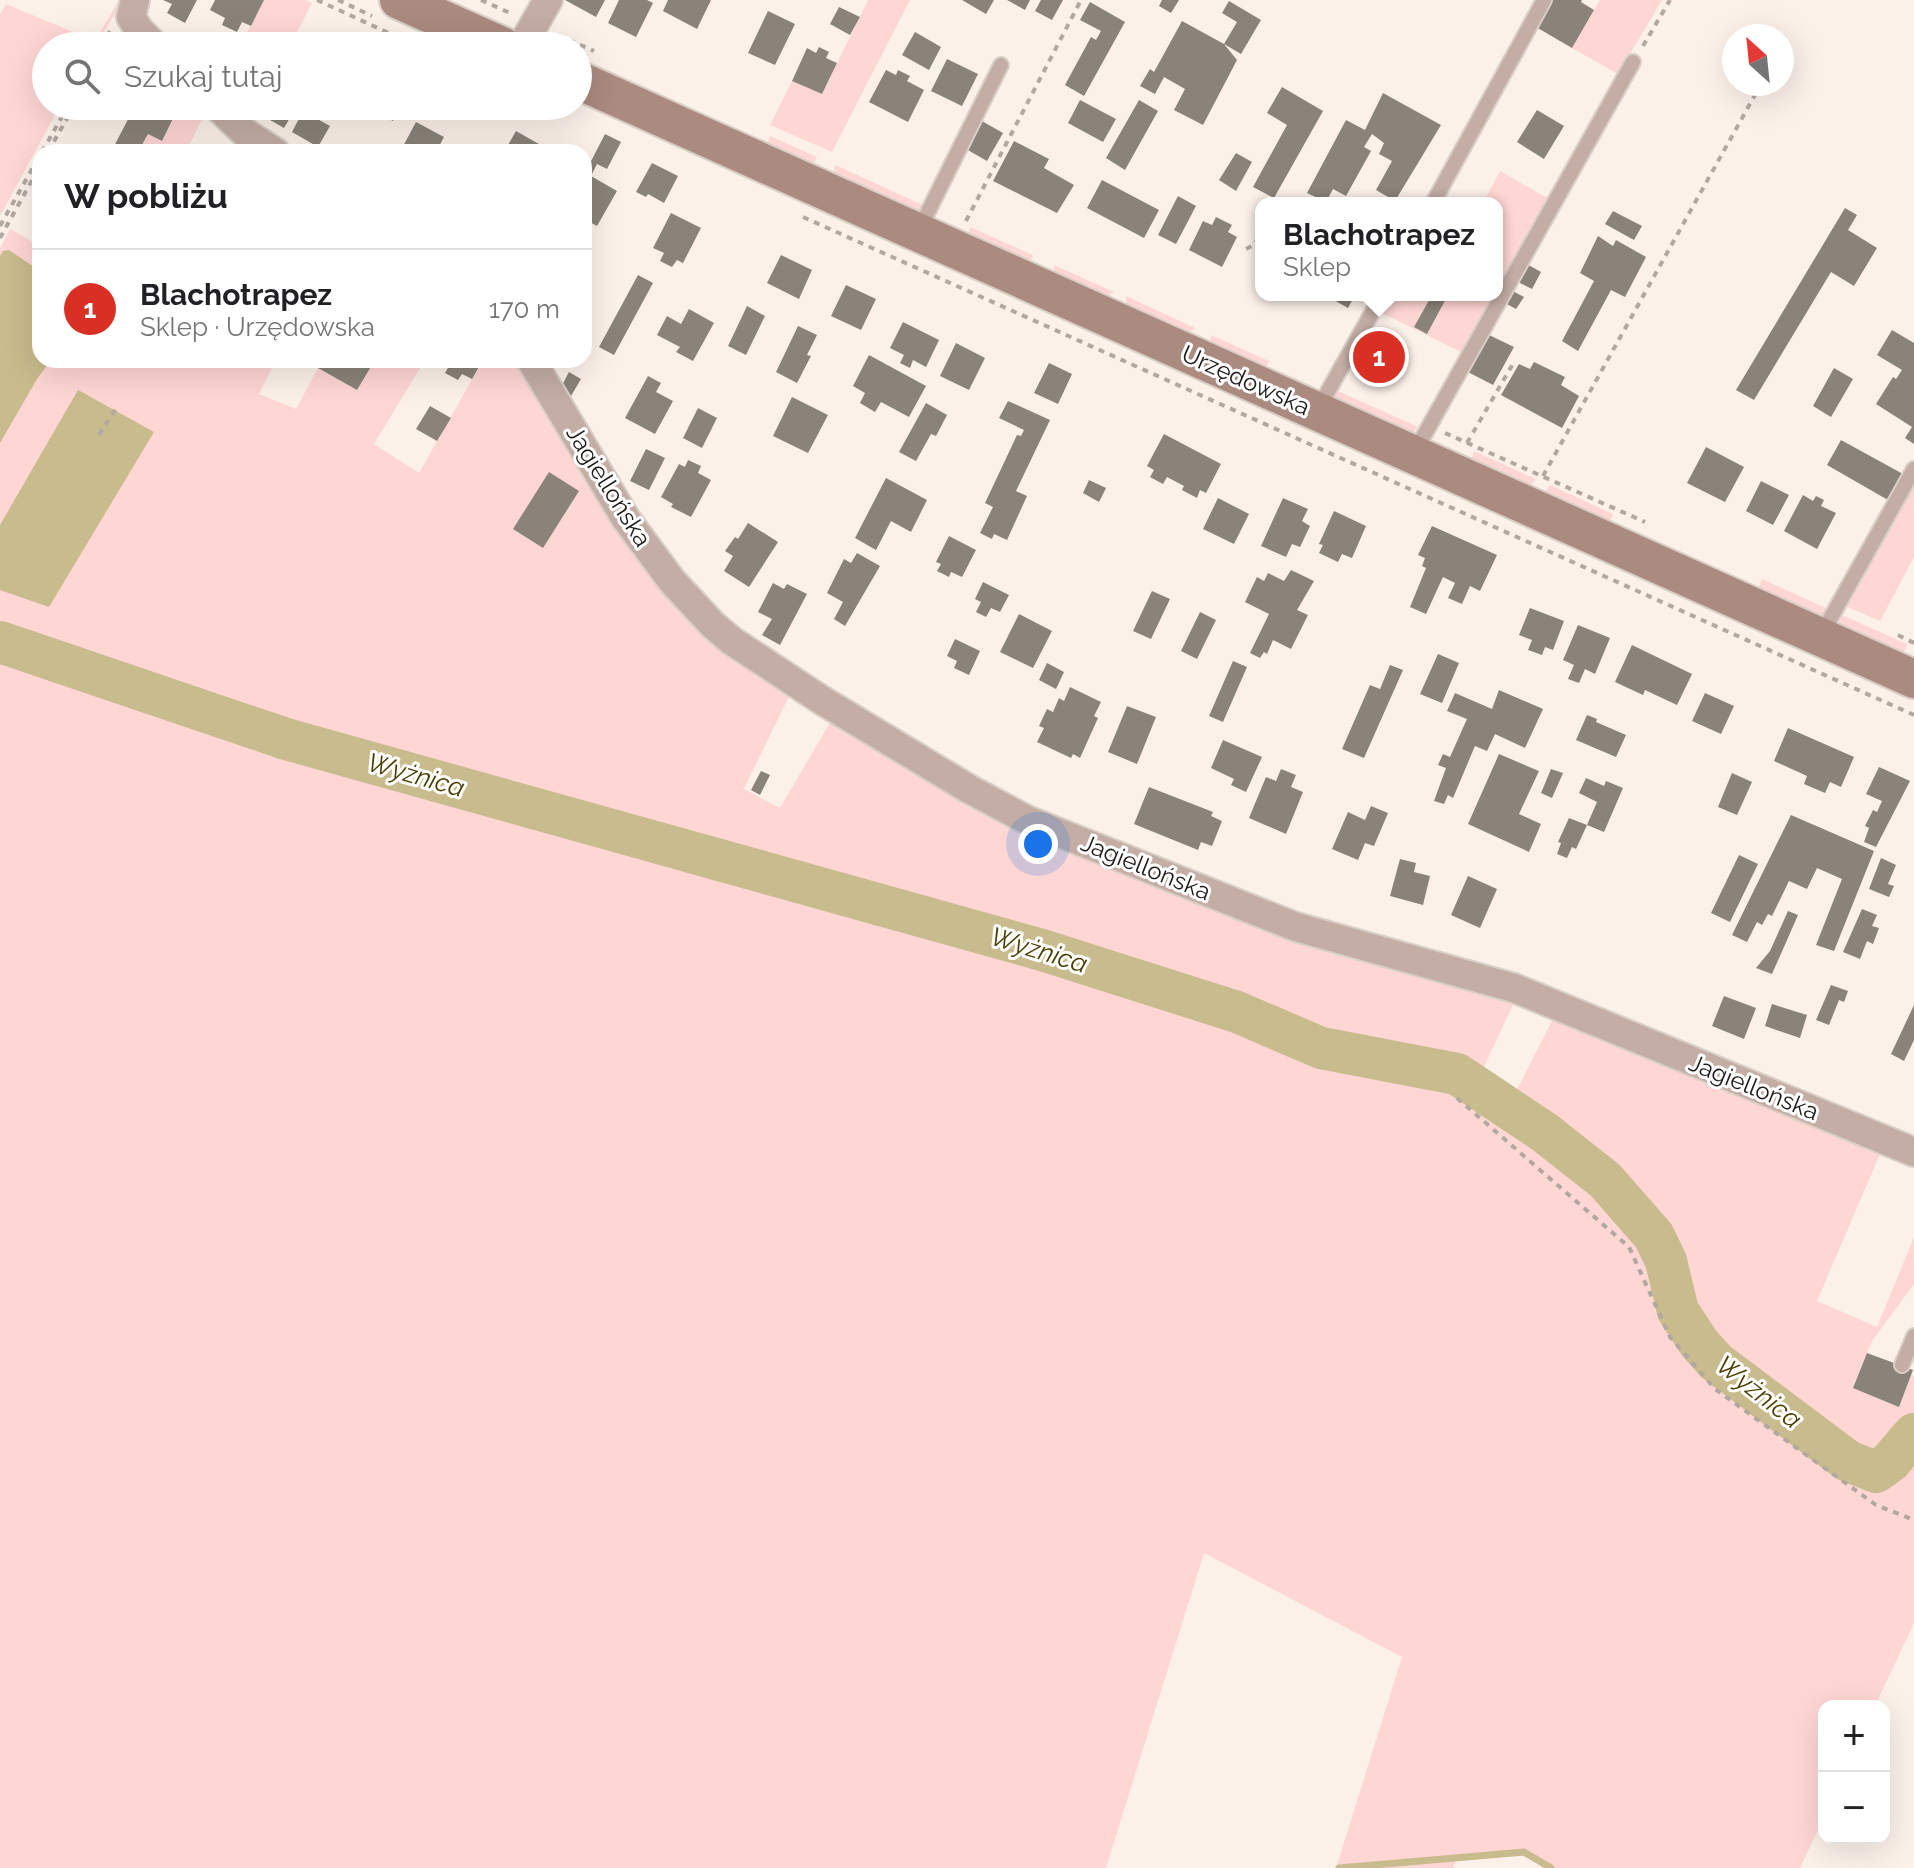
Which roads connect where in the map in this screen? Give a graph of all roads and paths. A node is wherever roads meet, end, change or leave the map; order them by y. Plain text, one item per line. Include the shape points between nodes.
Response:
1 (135, 0) edge
2 (317, 0) edge
3 (399, 0) edge
4 (548, 0) edge
5 (1081, 0) edge
6 (1544, 0) edge
7 (1670, 0) edge
8 (141, 32) edge
9 (387, 32) edge
10 (471, 32) edge
11 (530, 32) edge
12 (1633, 62) joint
13 (1001, 65) dead end
14 (1754, 96) edge
15 (592, 104) edge
16 (62, 120) edge
17 (64, 120) edge
18 (232, 120) edge
19 (47, 144) edge
20 (52, 144) edge
21 (263, 144) edge
22 (32, 170) edge
23 (32, 180) edge
24 (1436, 197) edge
25 (801, 216) dead end
26 (0, 226) edge
27 (918, 233) junction
28 (0, 238) edge
29 (1255, 243) edge
30 (952, 248) junction
31 (1246, 249) dead end
32 (1503, 294) edge
33 (1379, 301) edge
34 (1499, 301) edge
35 (1514, 362) dead end
36 (536, 368) edge
37 (117, 407) dead end
38 (1317, 412) junction
39 (99, 435) dead end
40 (1413, 455) junction
41 (1914, 469) edge
42 (1454, 473) junction
43 (1528, 506) junction
44 (1820, 638) junction
45 (1914, 679) edge
46 (1914, 715) edge
47 (1457, 1098) dead end
48 (1914, 1152) edge
49 (1914, 1336) edge
50 (1902, 1365) dead end
51 (1914, 1520) edge

1 - 8 street via 131,17
2 - 9 path
3 - 10 street
4 - 11 street
5 - 30 path
6 - 24 lane
7 - 12 path
12 - 32 lane
13 - 27 lane
14 - 43 path
15 - 27 street, Urzędowska
16 - 19 path
17 - 20 path
18 - 21 street
22 - 26 path
23 - 28 path
25 - 46 path
27 - 30 street, Urzędowska
29 - 31 path
30 - 38 street, Urzędowska
33 - 38 lane
34 - 40 lane
35 - 42 path
36 - 48 street, Jagiellońska via 626,519 713,625 812,694 969,789 1027,820 1296,927 1514,988
37 - 39 path
38 - 40 street, Urzędowska
40 - 42 street, Urzędowska
41 - 44 lane
42 - 43 street, Urzędowska
43 - 44 street, Urzędowska
44 - 45 street, Urzędowska
47 - 51 path via 1629,1247 1670,1337 1715,1389 1876,1505
49 - 50 lane

